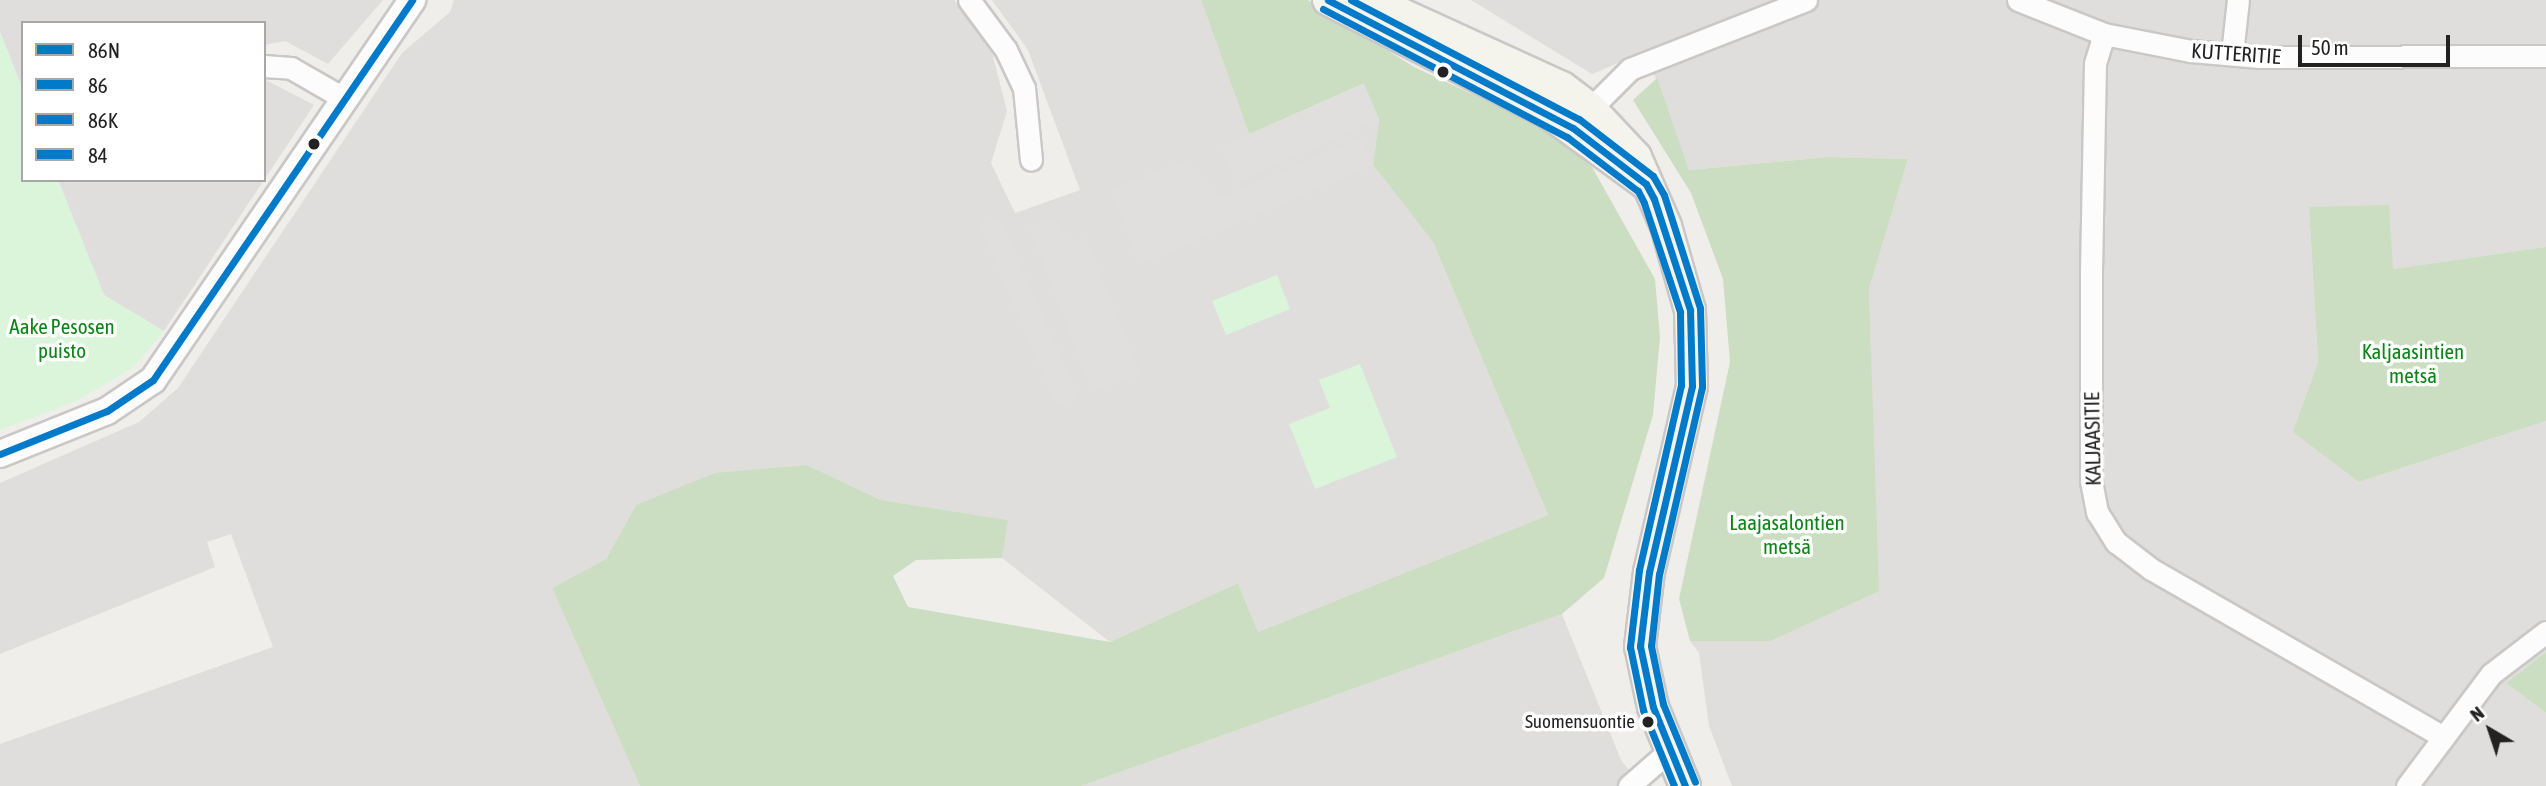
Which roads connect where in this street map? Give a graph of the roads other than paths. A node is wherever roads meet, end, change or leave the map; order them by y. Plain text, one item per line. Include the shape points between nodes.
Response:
1 (412, 0) edge
2 (969, 0) edge
3 (1328, 0) edge
4 (1371, 0) edge
5 (1806, 0) edge
6 (2018, 0) edge
7 (2238, 0) edge
8 (2104, 34) junction
9 (2232, 54) junction
10 (2546, 56) edge
11 (266, 66) edge
12 (345, 99) junction
13 (1582, 118) junction
14 (1031, 160) dead end
15 (0, 454) edge
16 (2546, 632) edge
17 (2443, 737) junction
18 (1668, 752) junction
19 (1629, 786) edge
20 (1685, 786) edge
21 (2407, 786) edge

1 - 12 street
2 - 14 street via 1006,50 1024,88
3 - 13 main road
4 - 13 main road via 1544,78
5 - 13 street via 1630,69
6 - 8 street, KUTTERITIE
7 - 9 street
8 - 9 street, KUTTERITIE
8 - 17 street, KALJAASITIE via 2095,63 2091,258 2091,481 2097,512 2116,541 2151,569
9 - 10 street, KUTTERITIE
11 - 12 street via 291,68
12 - 15 street via 153,380 107,411
13 - 18 main road via 1646,184 1675,252 1693,343 1692,386 1640,625 1644,669
16 - 17 street via 2503,661
17 - 21 street
18 - 19 street
18 - 20 main road

